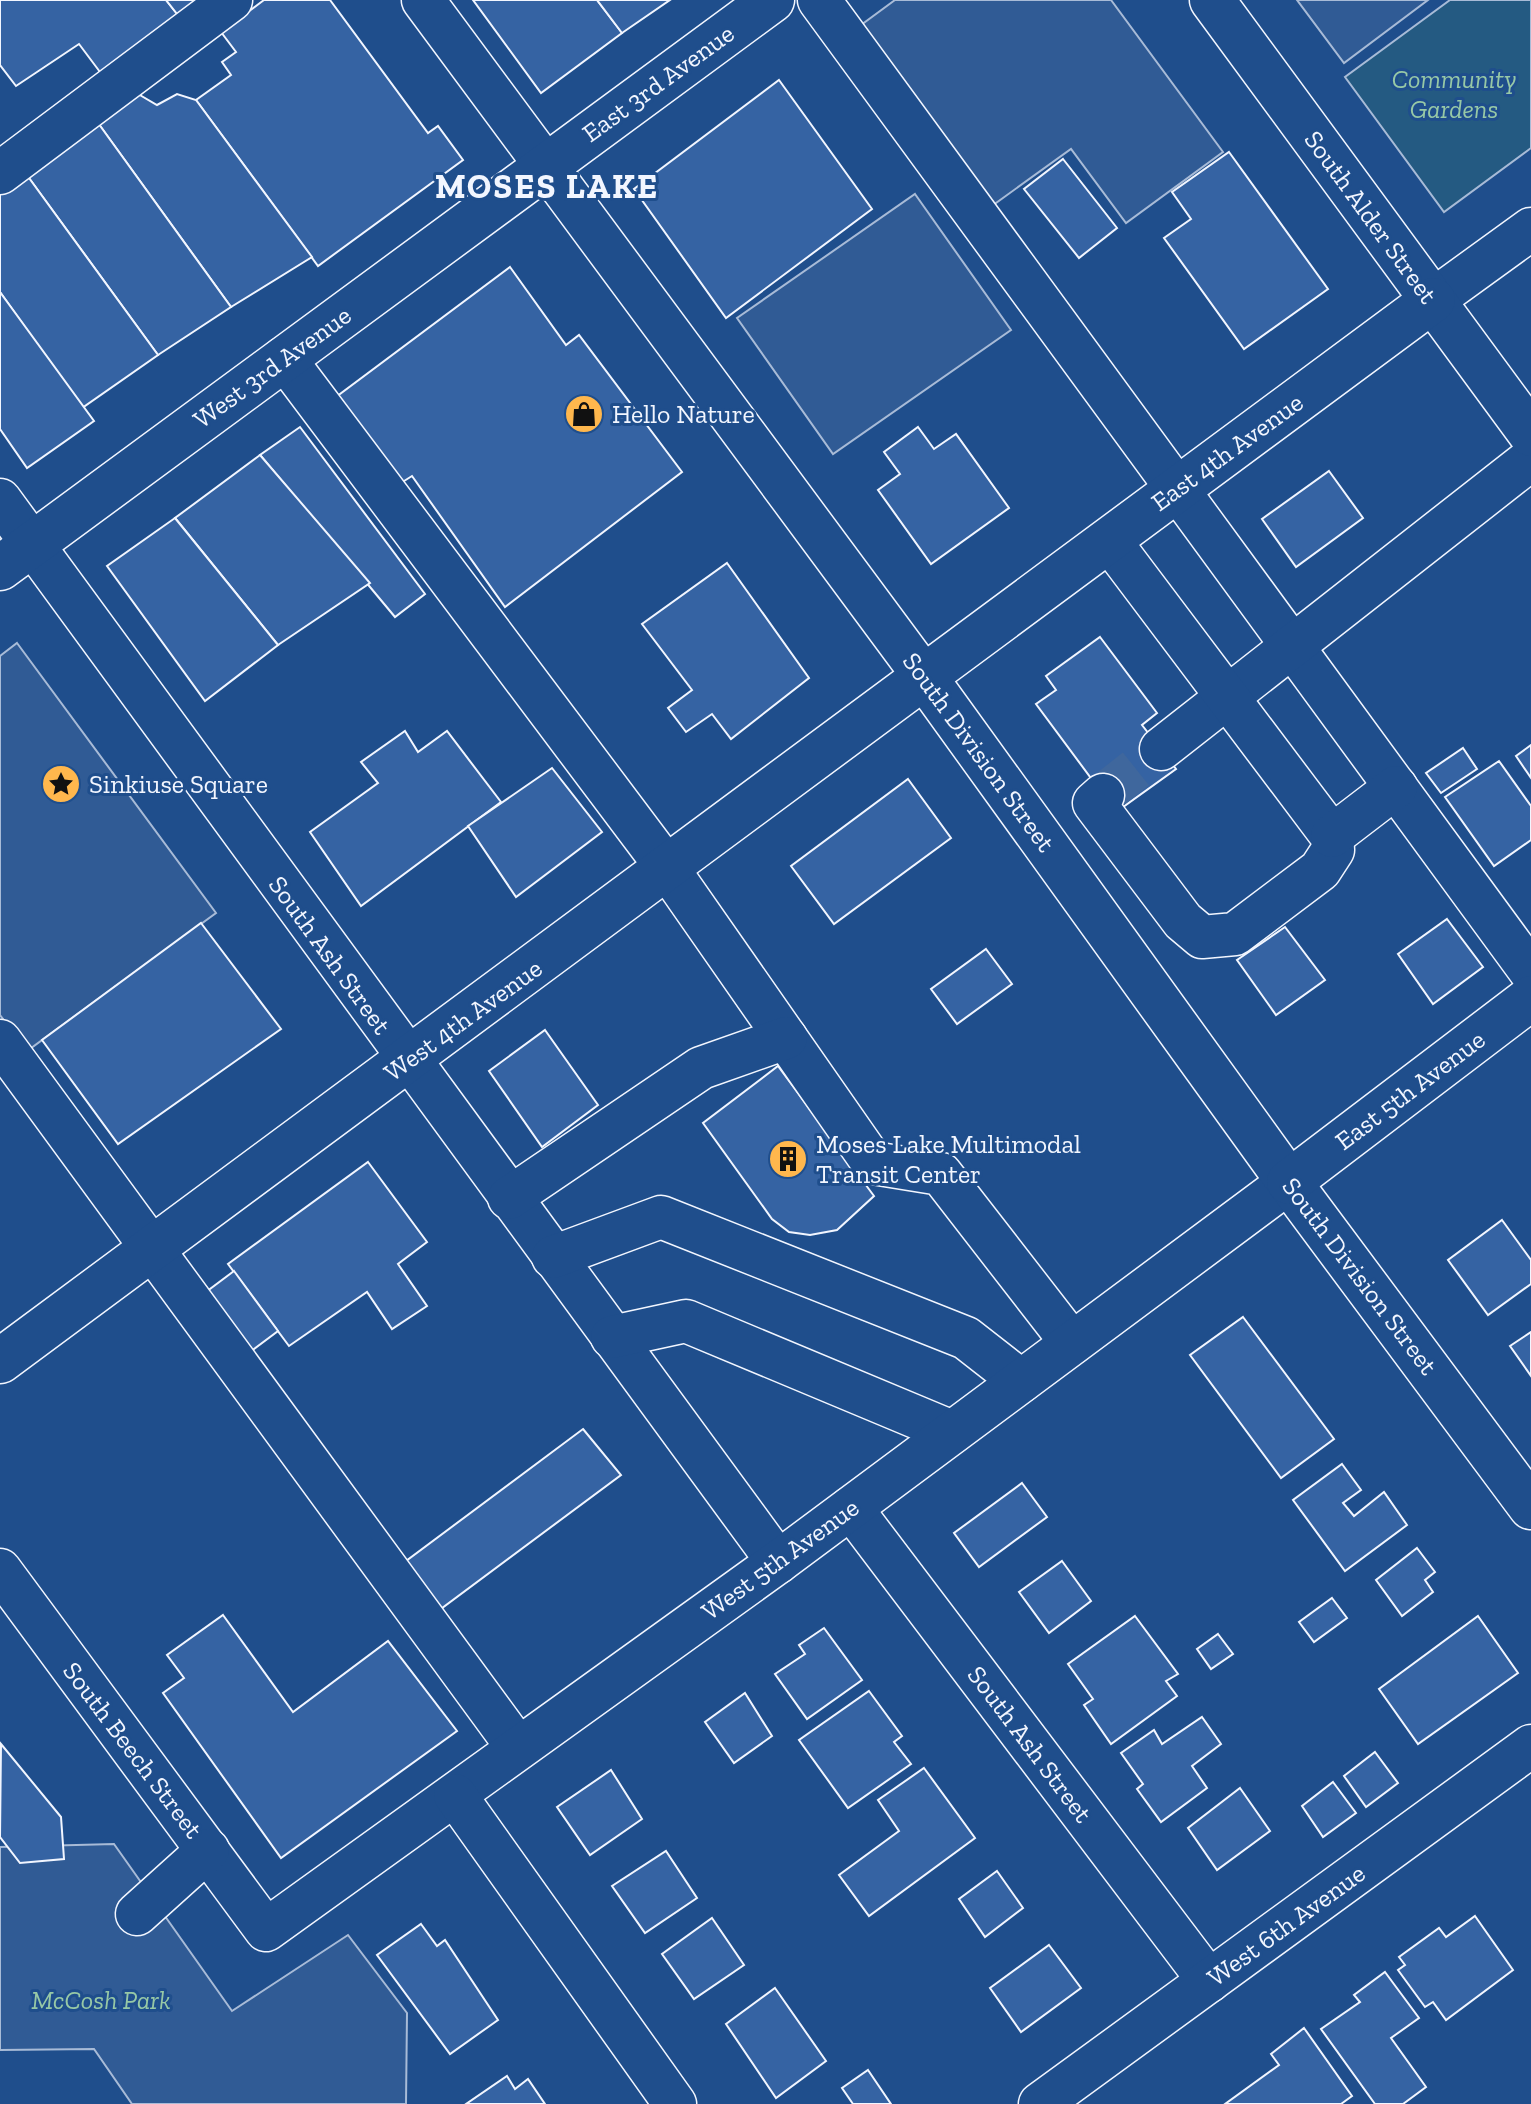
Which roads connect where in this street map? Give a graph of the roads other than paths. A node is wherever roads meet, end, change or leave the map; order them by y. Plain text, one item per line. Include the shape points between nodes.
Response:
1 (231, 0) edge
2 (423, 0) edge
3 (772, 0) edge
4 (819, 0) edge
5 (1212, 0) edge
6 (545, 167) junction
7 (0, 173) edge
8 (1531, 229) edge
9 (1433, 300) junction
10 (284, 358) junction
11 (1531, 434) edge
12 (1531, 459) edge
13 (1177, 488) junction
14 (0, 500) edge
15 (1109, 540) junction
16 (16, 556) edge
17 (1293, 645) junction
18 (926, 679) junction
19 (1227, 696) junction
20 (1161, 749) tunnel mouth
21 (1396, 787) junction
22 (1103, 795) dead end
23 (1332, 836) junction
24 (668, 869) junction
25 (1531, 972) edge
26 (1531, 998) edge
27 (786, 1038) junction
28 (0, 1041) edge
29 (408, 1061) junction
30 (1289, 1182) junction
31 (509, 1198) junction
32 (152, 1250) junction
33 (553, 1257) junction
34 (612, 1337) junction
35 (1072, 1343) junction
36 (0, 1361) edge
37 (1021, 1381) junction
38 (952, 1432) junction
39 (1531, 1507) edge
40 (851, 1508) junction
41 (778, 1562) junction
42 (0, 1570) edge
43 (1531, 1746) edge
44 (518, 1748) junction
45 (455, 1795) junction
46 (208, 1850) junction
47 (137, 1914) dead end
48 (266, 1930) joint
49 (1209, 1981) junction
50 (675, 2104) edge
51 (1040, 2104) edge

1 - 7 street
2 - 6 street, South Division Street
3 - 6 main road, East 3rd Avenue
4 - 13 street
5 - 9 main road, South Alder Street
6 - 10 main road, West 3rd Avenue
6 - 18 street, South Division Street
8 - 9 street, East 4th Avenue
9 - 11 main road, South Alder Street
9 - 13 main road, East 4th Avenue
10 - 16 main road, West 3rd Avenue
10 - 24 street
12 - 17 street
13 - 15 main road, East 4th Avenue
13 - 17 street
14 - 16 street, South Ash Street
15 - 18 main road, East 4th Avenue
15 - 19 street
16 - 29 street, South Ash Street
17 - 19 street
17 - 21 street
18 - 24 main road, West 4th Avenue
18 - 30 main road, South Division Street
19 - 20 street
19 - 23 street
21 - 23 street
21 - 25 street
22 - 23 street via 1094,803 1183,921 1202,937 1235,934 1320,870 1333,850
24 - 27 street
24 - 29 main road, West 4th Avenue
26 - 30 main road, East 5th Avenue
27 - 31 street via 701,1068
27 - 35 street via 873,1163 941,1174
28 - 32 street
29 - 31 street, South Ash Street
29 - 32 main road, West 4th Avenue
30 - 35 street, West 5th Avenue
30 - 39 main road, South Division Street
31 - 33 street, South Ash Street
32 - 36 main road, West 4th Avenue
32 - 44 street
33 - 34 street, South Ash Street
33 - 37 street via 661,1217 966,1338
34 - 38 street via 686,1321
34 - 41 street, South Ash Street
35 - 37 street, West 5th Avenue
37 - 38 street, West 5th Avenue
38 - 40 street, West 5th Avenue
40 - 41 street, West 5th Avenue
40 - 49 street, South Ash Street
41 - 44 street, West 5th Avenue
42 - 46 street, South Beech Street
43 - 49 street, West 6th Avenue
44 - 45 street, West 5th Avenue
45 - 48 street, West 5th Avenue
45 - 50 street
46 - 47 street
46 - 48 street, South Beech Street
49 - 51 street, West 6th Avenue

